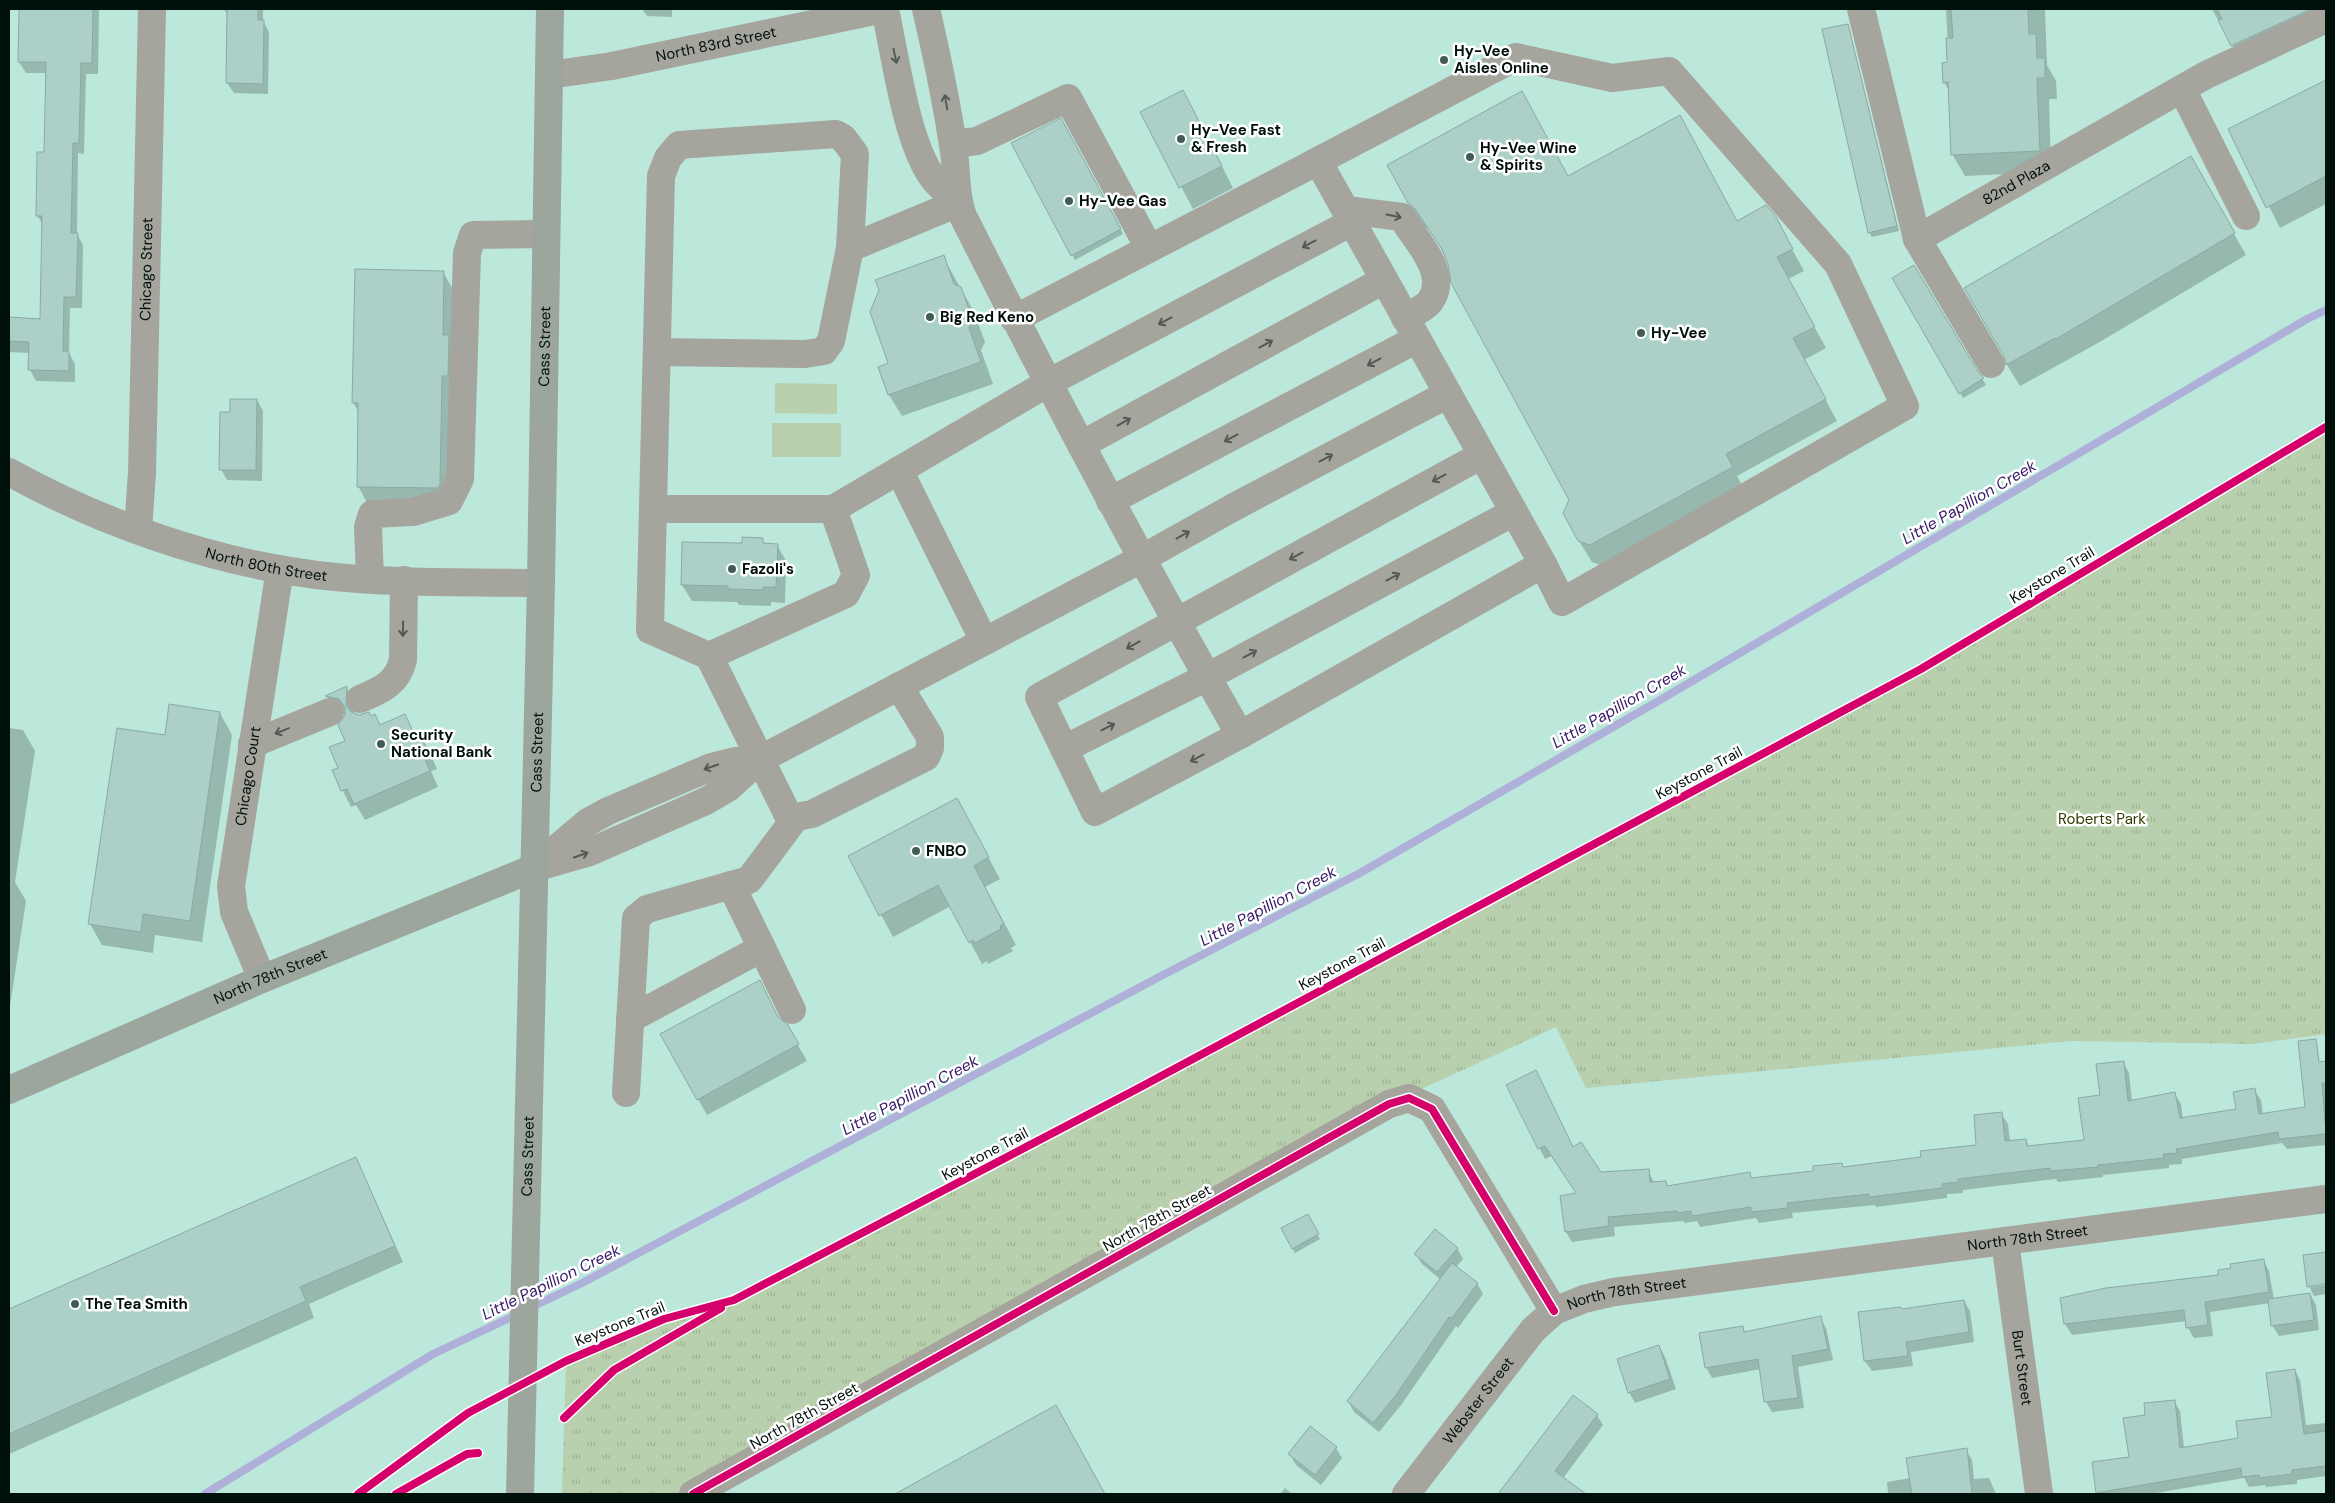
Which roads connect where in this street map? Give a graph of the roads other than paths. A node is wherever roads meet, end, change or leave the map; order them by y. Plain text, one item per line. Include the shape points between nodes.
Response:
1 (152, 9) edge
2 (550, 9) edge
3 (884, 9) edge
4 (926, 9) edge
5 (1860, 9) edge
6 (803, 18) edge
7 (2326, 19) edge
8 (549, 74) junction
9 (2182, 89) junction
10 (953, 144) junction
11 (1318, 160) junction
12 (958, 203) junction
13 (1349, 216) junction
14 (2246, 216) dead end
15 (546, 234) junction
16 (1917, 239) junction
17 (850, 248) junction
18 (1149, 248) junction
19 (1384, 280) junction
20 (1014, 319) junction
21 (1411, 328) junction
22 (657, 352) junction
23 (1991, 364) dead end
24 (1048, 383) junction
25 (1448, 394) junction
26 (1081, 445) junction
27 (1482, 455) junction
28 (899, 470) junction
29 (9, 472) edge
30 (1110, 501) junction
31 (653, 509) junction
32 (833, 509) junction
33 (1514, 512) junction
34 (138, 530) junction
35 (1141, 559) junction
36 (1543, 564) junction
37 (280, 568) junction
38 (370, 579) junction
39 (404, 580) junction
40 (541, 582) junction
41 (1176, 621) junction
42 (984, 641) junction
43 (710, 656) junction
44 (1207, 676) junction
45 (899, 686) junction
46 (360, 699) dead end
47 (330, 712) dead end
48 (1240, 735) junction
49 (252, 744) junction
50 (1064, 749) junction
51 (759, 760) junction
52 (796, 817) junction
53 (534, 868) junction
54 (731, 885) junction
55 (762, 948) junction
56 (262, 979) junction
57 (792, 1010) dead end
58 (630, 1019) junction
59 (9, 1090) edge
60 (626, 1093) dead end
61 (2326, 1199) edge
62 (2006, 1241) junction
63 (1554, 1311) junction
64 (520, 1494) edge
65 (693, 1494) edge
66 (1406, 1494) edge
67 (2040, 1494) edge

1 - 34 street, Chicago Street
2 - 8 main road, Cass Street
3 - 6 street, North 83rd Street
3 -> 12 street via 906,110 920,155 934,178
10 -> 4 street
5 - 16 street
6 - 8 street, North 83rd Street via 612,66
7 - 9 street, 82nd Plaza
8 - 15 main road, Cass Street
9 - 14 street
9 - 16 street, 82nd Plaza
10 - 12 street
10 - 18 street via 977,141 1068,98
11 - 13 street
11 - 18 street
11 - 36 street via 1516,57 1612,78 1670,70 1838,264 1905,406 1562,602
12 - 17 street
12 - 20 street
13 - 19 street
13 -> 21 street via 1402,217 1434,268 1437,285 1431,302
13 -> 24 street
15 - 38 street via 472,235 467,252 460,479 449,501 413,512 372,514 368,527
15 - 40 main road, Cass Street
16 - 23 street
17 - 22 street via 832,341 824,351 805,354
17 - 22 street via 855,154 843,138 836,134 679,145 668,158 661,176
18 - 20 street
19 - 21 street
26 -> 19 street
20 - 24 street
21 - 25 street
21 -> 30 street
22 - 31 street
24 - 26 street
24 - 28 street
25 - 27 street
35 -> 25 street
26 - 30 street
27 - 33 street
27 -> 41 street
28 - 32 street
28 - 42 street
29 - 34 street, North 80th Street via 66,502
30 - 35 street
31 - 32 street
31 - 43 street via 650,630
32 - 43 street via 856,575 846,594
33 - 36 street
44 -> 33 street
34 - 37 street, North 80th Street via 217,554
35 - 41 street
35 - 42 street
36 - 48 street
37 - 38 street, North 80th Street
37 - 49 street, Chicago Court
38 - 39 street, North 80th Street
39 - 40 street, North 80th Street
39 -> 46 street via 401,670 392,683
40 - 53 main road, Cass Street
41 - 44 street
41 -> 50 street via 1039,698
42 - 45 street
43 - 51 street
44 - 48 street
50 -> 44 street
45 - 51 street
45 - 52 street via 930,737 926,757 812,814
47 -> 49 street
48 -> 50 street via 1095,812
49 - 56 street, Chicago Court via 231,895 234,912
51 - 52 street via 788,815
51 - 53 street via 728,788 706,802 590,852
52 - 54 street via 749,880
53 - 56 main road, North 78th Street
53 - 64 main road, Cass Street
54 - 55 street
54 - 58 street via 647,909 636,918
55 - 57 street
55 - 58 street
56 - 59 main road, North 78th Street
58 - 60 street
61 - 62 street, North 78th Street
62 - 63 street, North 78th Street via 1614,1292
62 - 67 street, Burt Street
63 - 65 street, North 78th Street via 1432,1109 1409,1098 1389,1104
63 - 66 street, Webster Street via 1515,1351

